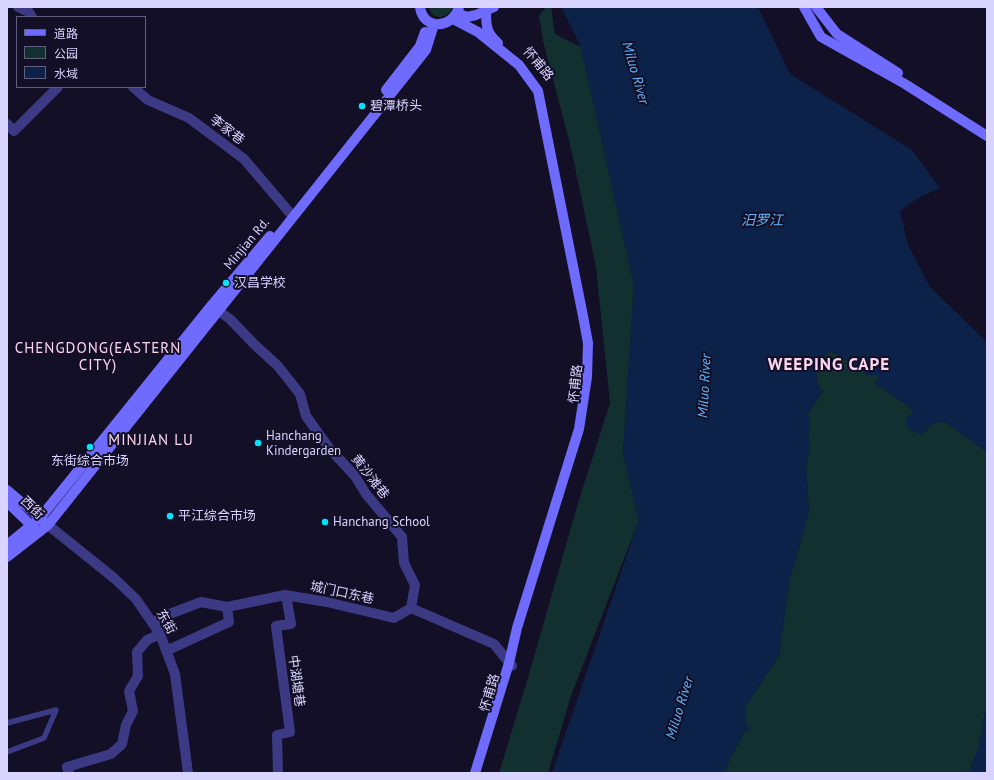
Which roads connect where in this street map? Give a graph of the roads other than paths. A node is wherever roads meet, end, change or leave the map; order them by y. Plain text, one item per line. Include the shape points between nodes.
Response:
1 (18, 7) edge
2 (420, 7) edge
3 (804, 7) edge
4 (816, 7) edge
5 (490, 9) edge
6 (456, 13) edge
7 (31, 16) edge
8 (431, 22) junction
9 (57, 88) edge
10 (134, 88) edge
11 (7, 124) edge
12 (987, 130) edge
13 (987, 136) edge
14 (290, 213) junction
15 (215, 308) junction
16 (7, 490) edge
17 (7, 502) edge
18 (40, 525) junction
19 (7, 545) edge
20 (7, 557) edge
21 (286, 595) junction
22 (227, 607) junction
23 (411, 608) junction
24 (153, 624) junction
25 (160, 634) junction
26 (166, 651) junction
27 (510, 665) junction
28 (7, 723) edge
29 (7, 752) edge
30 (69, 773) edge
31 (188, 773) edge
32 (278, 773) edge
33 (475, 773) edge
34 (481, 773) edge

1 - 7 street
2 - 8 main road via 423,16
3 - 13 main road via 821,37 906,84
4 - 12 main road via 837,34
5 - 6 main road via 467,17
5 - 27 main road, 怀甫路 via 486,26 495,40 522,62 544,88 589,317 592,349 592,377 584,432
6 - 8 main road via 448,22
6 - 27 main road via 519,65 538,91 588,343 587,377 579,429 517,628
8 - 14 main road, Minjian Rd. via 420,46
8 - 15 main road via 426,50
9 - 11 street via 14,131
10 - 14 street, 李家巷 via 148,100 189,118 244,158
14 - 15 main road, Minjian Rd.
15 - 18 main road, Minjian Rd.
15 - 23 street, 黄沙滩巷 via 240,328 278,366 300,394 310,422 402,537 404,563 415,585
16 - 18 main road, 西街
17 - 18 main road, 西街
18 - 19 main road, Minjian Rd.
18 - 20 main road
18 - 24 street, 东街 via 114,578 136,599
21 - 22 street, 城门口东巷
21 - 23 street, 城门口东巷 via 394,618
21 - 32 street, 中湖塘巷 via 291,624 276,626 290,732 277,736
22 - 24 street, 城门口东巷 via 201,602 162,617
22 - 26 street via 230,622
23 - 27 street via 494,644
24 - 25 street, 东街
25 - 26 street, 东街
25 - 30 street via 147,640 137,652 138,676 129,691 133,711 126,724 122,744 111,754 67,767
26 - 31 street, 东街 via 175,674
27 - 33 main road
27 - 34 main road, 怀甫路
28 - 29 lane via 56,710 44,738

